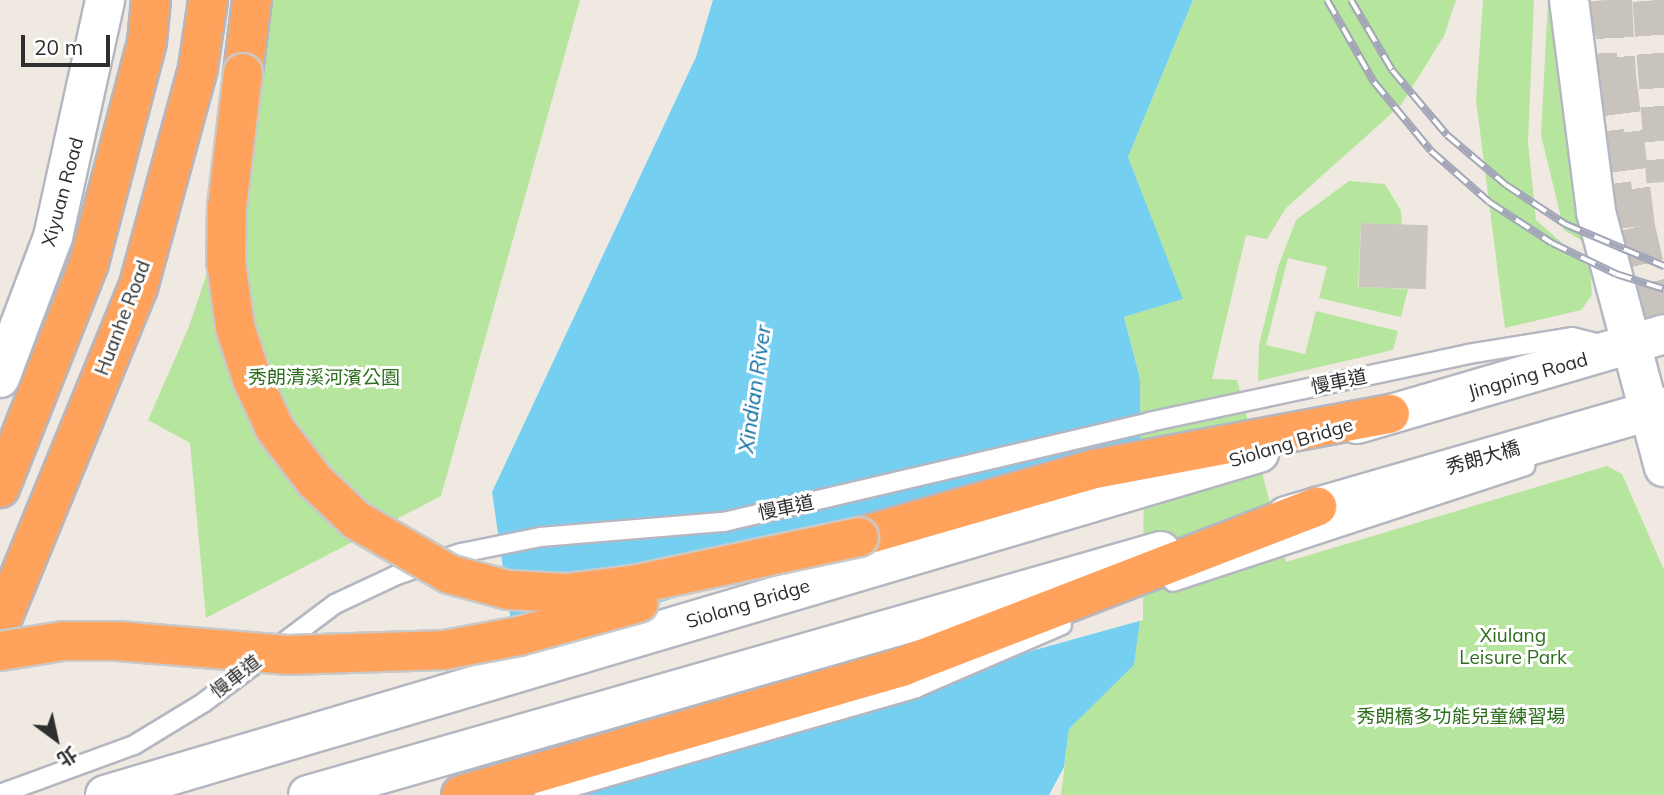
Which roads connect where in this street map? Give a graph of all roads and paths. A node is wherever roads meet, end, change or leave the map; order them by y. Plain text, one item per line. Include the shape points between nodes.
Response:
1 (105, 0) edge
2 (151, 0) edge
3 (208, 0) edge
4 (251, 0) edge
5 (1569, 0) edge
6 (1638, 343) edge
7 (1578, 349) junction
8 (0, 378) edge
9 (1656, 409) edge
10 (1390, 414) junction
11 (1602, 431) junction
12 (1664, 467) edge
13 (0, 488) edge
14 (1317, 507) junction
15 (859, 537) junction
16 (0, 624) edge
17 (0, 651) edge
18 (0, 794) edge
19 (105, 795) edge
20 (308, 795) edge
21 (461, 795) edge
22 (544, 795) edge

1 - 8 main road, Xiyuan Road via 54,237
2 - 13 highway via 146,42 89,263
3 - 16 highway, Huanhe Road via 198,68 138,288
4 - 15 highway, bridge via 227,207 226,261 235,327 251,379 275,429 315,481 356,520 449,574 508,590 567,593 638,584
5 - 6 main road via 1596,212
6 - 7 main road, Jingping Road
6 - 9 main road
7 - 10 main road, Jingping Road
7 - 18 lane, 慢車道, bridge via 1149,422 723,522 540,537 461,553 397,575 335,604 203,703 134,745
9 - 11 main road, 秀朗大橋
9 - 12 main road
10 - 15 highway via 1095,469
10 - 19 main road, Siolang Bridge
11 - 14 main road, 秀朗大橋
11 - 22 lane via 1127,597 916,688
14 - 20 main road
14 - 21 highway via 904,666
15 - 17 highway, bridge via 576,622 445,650 289,655 118,640 63,641

